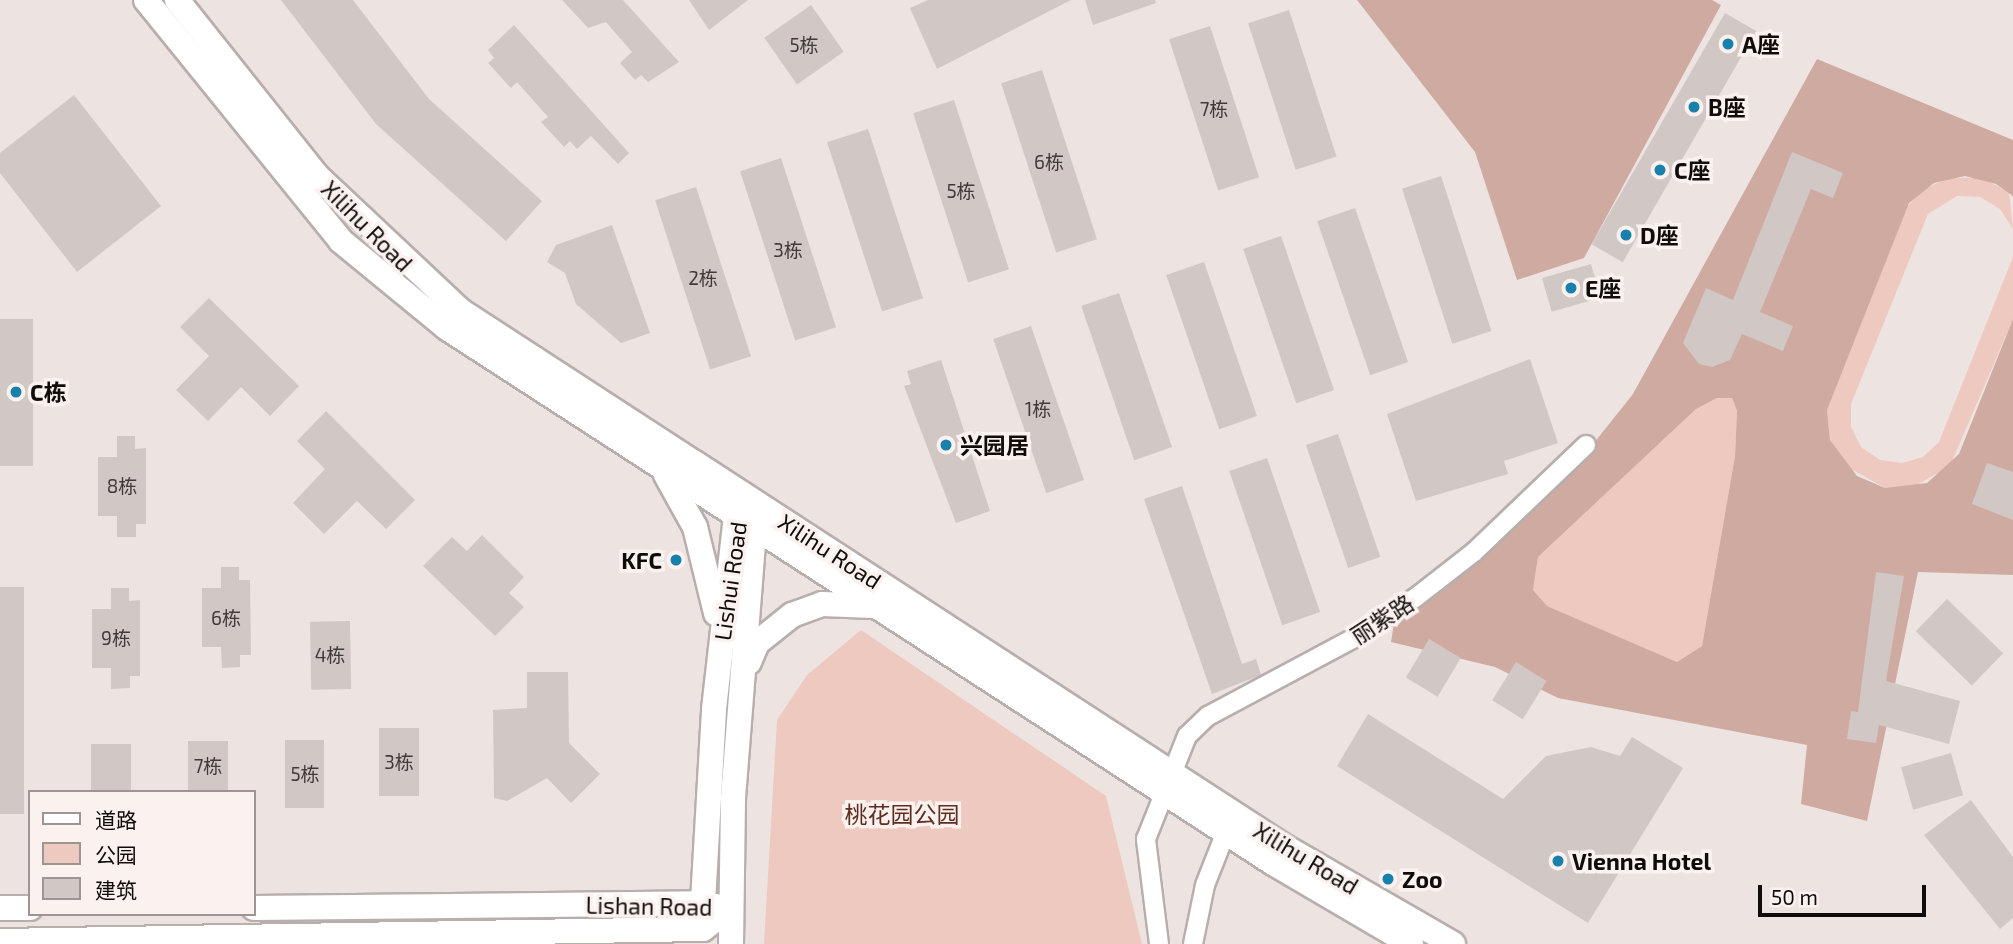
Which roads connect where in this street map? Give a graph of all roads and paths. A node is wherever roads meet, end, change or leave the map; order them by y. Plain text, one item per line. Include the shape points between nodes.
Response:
1 (146, 0) edge
2 (177, 0) edge
3 (1586, 445) dead end
4 (659, 465) junction
5 (744, 508) junction
6 (758, 530) junction
7 (879, 607) junction
8 (719, 658) junction
9 (744, 672) junction
10 (1165, 781) junction
11 (1230, 823) junction
12 (702, 903) junction
13 (0, 908) edge
14 (28, 908) edge
15 (256, 908) edge
16 (729, 909) junction
17 (703, 936) edge
18 (364, 939) edge
19 (0, 941) edge
20 (117, 941) edge
21 (731, 944) edge
22 (1159, 944) edge
23 (1193, 944) edge
24 (1411, 944) edge
25 (1453, 944) edge

1 - 4 main road, Xilihu Road via 350,249 447,328
2 - 5 main road, Xilihu Road via 317,176 408,267 461,311
3 - 10 street, 丽紫路 via 1415,598 1352,639 1208,716 1187,736
4 - 5 main road, Xilihu Road
4 - 8 main road via 681,498 705,558
5 - 6 main road, Lishui Road
5 - 8 main road, Lishui Road
5 - 10 main road, Xilihu Road
6 - 7 main road, Xilihu Road
6 - 9 main road, Lishui Road
7 - 9 main road via 846,602 792,615 757,643
7 - 10 main road, Xilihu Road
8 - 12 main road, Lishui Road
9 - 16 main road, Lishui Road
10 - 11 main road, Xilihu Road
10 - 22 street, 丽紫路 via 1146,839
11 - 23 street via 1205,885
11 - 24 main road, Xilihu Road
11 - 25 main road, Xilihu Road
12 - 15 main road, Lishan Road
12 - 16 main road, Lishan Road
12 - 17 main road, Lishui Road
13 - 14 main road
16 - 17 main road, Lishan Road
16 - 21 main road, Lishui Road
17 - 18 main road, Lishan Road
18 - 20 main road, Lishan Road
19 - 20 main road, Lishan Road

